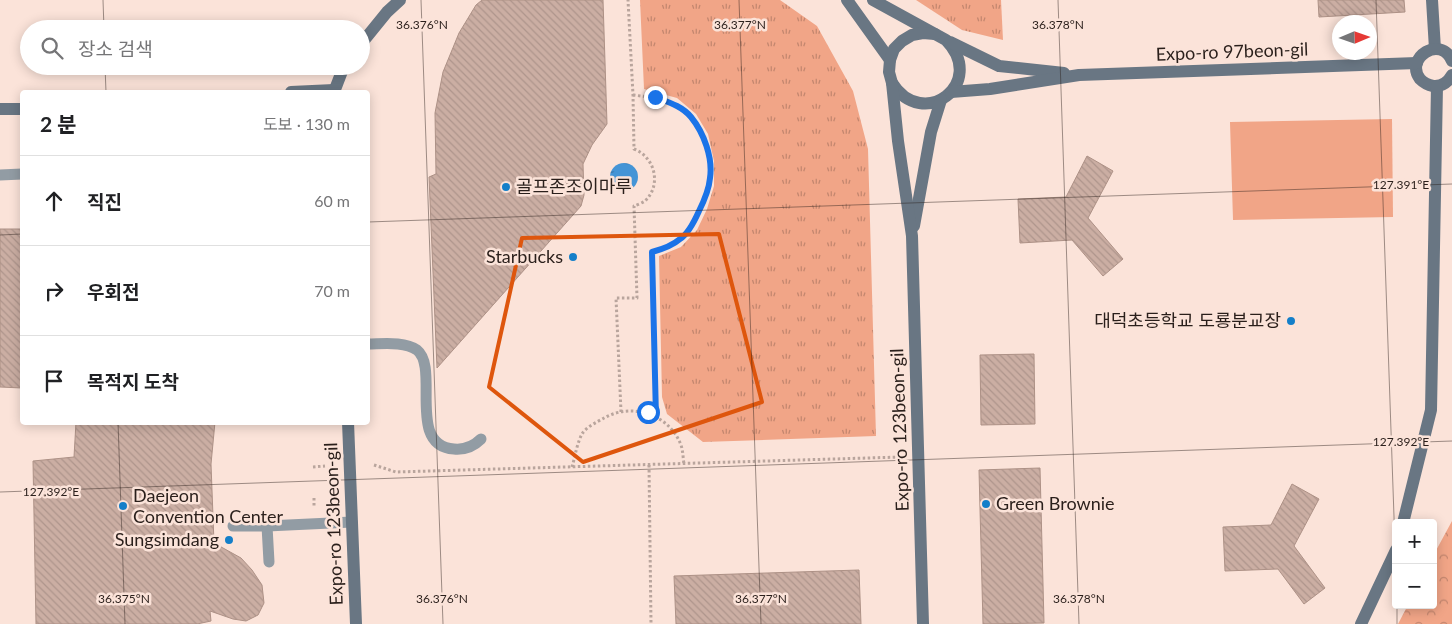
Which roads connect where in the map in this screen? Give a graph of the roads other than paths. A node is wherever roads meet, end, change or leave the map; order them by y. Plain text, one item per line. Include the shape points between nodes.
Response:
1 (400, 0) edge
2 (847, 0) edge
3 (873, 0) edge
4 (1432, 0) edge
5 (370, 33) edge
6 (940, 37) junction
7 (1435, 49) junction
8 (890, 60) junction
9 (1452, 61) edge
10 (1417, 63) junction
11 (1452, 74) edge
12 (341, 75) edge
13 (1079, 75) junction
14 (892, 82) junction
15 (1437, 86) junction
16 (335, 90) edge
17 (946, 96) junction
18 (20, 108) edge
19 (0, 109) edge
20 (20, 174) edge
21 (0, 175) edge
22 (912, 236) junction
23 (370, 344) edge
24 (348, 425) edge
25 (481, 439) dead end
26 (1404, 519) edge
27 (352, 522) junction
28 (233, 526) dead end
29 (267, 526) junction
30 (1392, 558) edge
31 (269, 562) dead end
32 (356, 624) edge
33 (923, 624) edge
34 (1361, 624) edge

1 - 5 street
2 - 8 street
3 - 6 street
4 - 7 street
6 - 8 street via 923,33 912,35 894,49
6 - 13 street via 999,66
6 - 17 street via 954,48 959,59 957,82
7 - 9 street via 1447,53
7 - 10 street via 1424,53
8 - 14 street
10 - 13 street, Expo-ro 97beon-gil
10 - 15 street via 1421,80
11 - 15 street via 1448,81
12 - 16 street
13 - 17 street
14 - 17 street via 898,92 918,103 930,103
14 - 22 street
15 - 26 street via 1431,410
17 - 22 street via 931,132
18 - 19 street
20 - 21 lane
22 - 33 street, Expo-ro 123beon-gil
23 - 25 lane via 405,345 416,350 422,358 426,422 436,441 452,449 463,449 474,446
24 - 27 street, Expo-ro 123beon-gil
27 - 29 lane
27 - 32 street, Expo-ro 123beon-gil
28 - 29 lane
29 - 31 lane
30 - 34 street

